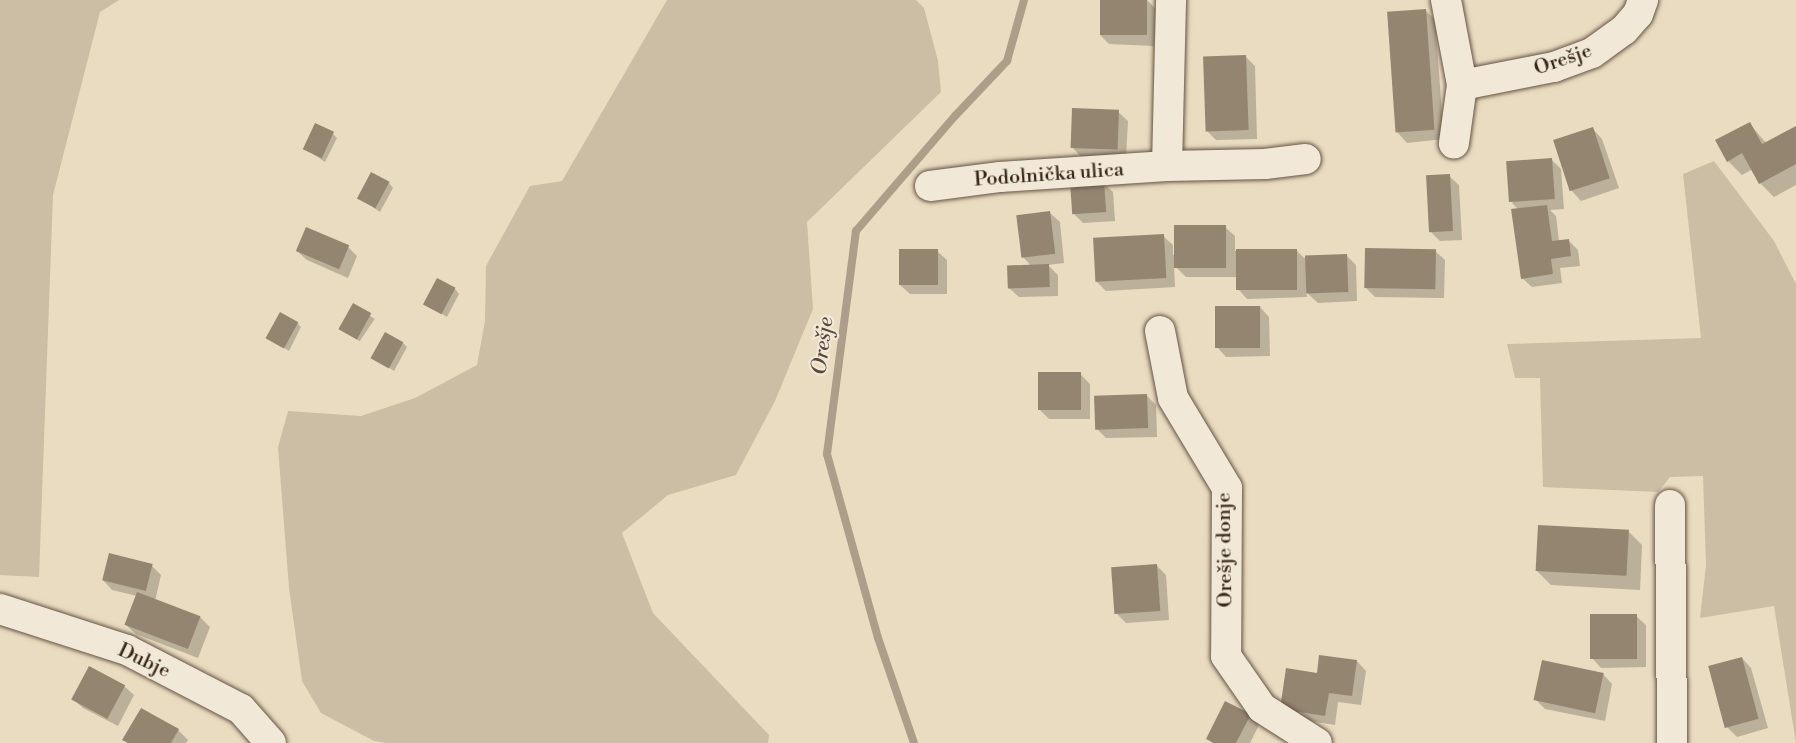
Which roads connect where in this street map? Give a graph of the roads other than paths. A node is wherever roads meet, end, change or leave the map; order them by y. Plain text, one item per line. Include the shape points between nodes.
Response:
1 (1172, 0) edge
2 (1446, 0) edge
3 (1643, 0) edge
4 (1462, 85) junction
5 (1454, 143) dead end
6 (1306, 159) dead end
7 (1167, 166) junction
8 (930, 186) dead end
9 (1160, 331) dead end
10 (1670, 505) dead end
11 (0, 609) edge
12 (271, 743) edge
13 (1317, 743) edge
14 (1672, 743) edge

1 - 7 street
2 - 4 street
3 - 4 street, Orešje via 1638,14 1624,30 1592,53 1554,67
4 - 5 street
6 - 7 street, Podolnička ulica
7 - 8 street, Podolnička ulica via 1000,177
9 - 13 street, Orešje donje via 1173,398 1227,488 1226,656 1262,708
10 - 14 street
11 - 12 street, Dubje via 127,650 241,709

